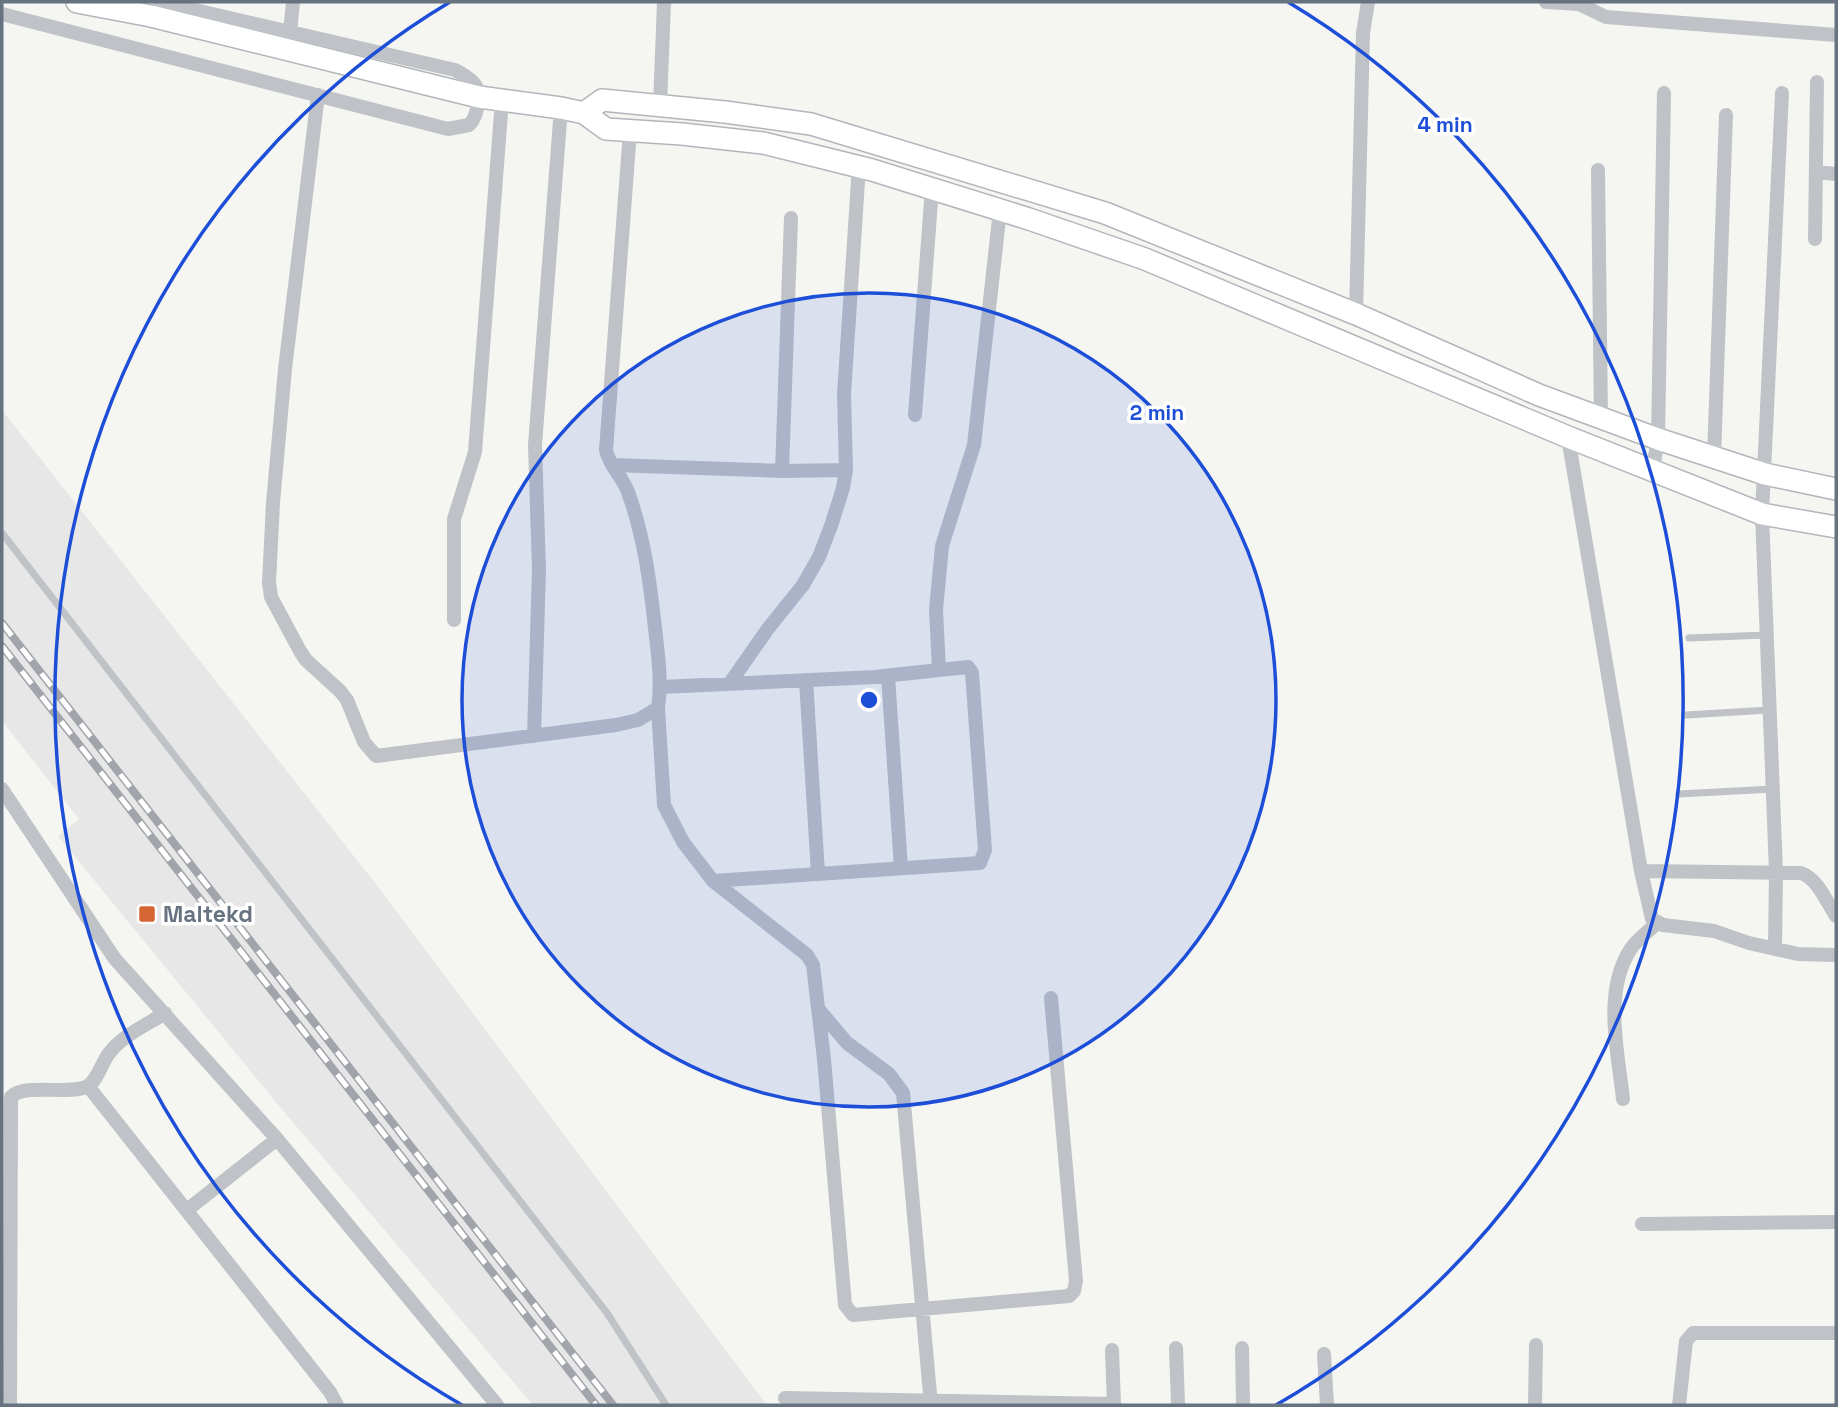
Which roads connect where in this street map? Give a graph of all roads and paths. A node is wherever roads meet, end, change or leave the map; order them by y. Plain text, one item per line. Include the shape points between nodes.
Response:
1 (76, 2) edge
2 (160, 2) edge
3 (293, 2) edge
4 (664, 2) edge
5 (1368, 2) edge
6 (1546, 2) edge
7 (1558, 2) edge
8 (2, 14) edge
9 (290, 32) junction
10 (1836, 34) edge
11 (1817, 82) dead end
12 (1664, 93) dead end
13 (1782, 93) dead end
14 (318, 95) junction
15 (479, 97) junction
16 (502, 100) junction
17 (660, 106) junction
18 (561, 108) junction
19 (584, 113) junction
20 (1726, 116) dead end
21 (630, 131) junction
22 (859, 166) junction
23 (1598, 170) dead end
24 (1816, 172) junction
25 (1836, 174) edge
26 (932, 188) junction
27 (1000, 210) junction
28 (791, 218) dead end
29 (1815, 239) dead end
30 (1356, 314) junction
31 (915, 415) dead end
32 (1601, 418) junction
33 (1568, 437) junction
34 (1658, 439) junction
35 (1714, 458) junction
36 (612, 465) junction
37 (1653, 469) junction
38 (782, 471) junction
39 (846, 471) junction
40 (1765, 474) junction
41 (1836, 489) edge
42 (1762, 514) junction
43 (1836, 527) edge
44 (2, 533) edge
45 (454, 620) dead end
46 (1767, 635) junction
47 (1689, 638) dead end
48 (939, 670) junction
49 (888, 676) junction
50 (806, 680) junction
51 (730, 683) junction
52 (662, 687) junction
53 (658, 708) junction
54 (1769, 710) junction
55 (1686, 715) dead end
56 (534, 736) junction
57 (2, 789) edge
58 (1773, 789) junction
59 (1679, 794) dead end
60 (901, 868) junction
61 (1641, 871) junction
62 (1776, 872) junction
63 (818, 873) junction
64 (713, 881) junction
65 (1836, 916) edge
66 (1657, 923) junction
67 (1775, 948) junction
68 (1836, 955) edge
69 (1051, 998) dead end
70 (820, 1012) junction
71 (165, 1013) junction
72 (88, 1086) junction
73 (1623, 1099) dead end
74 (277, 1139) junction
75 (6, 1202) edge
76 (187, 1210) junction
77 (1836, 1222) edge
78 (1642, 1224) dead end
79 (6, 1267) edge
80 (923, 1311) junction
81 (1836, 1333) edge
82 (1536, 1345) dead end
83 (1176, 1348) dead end
84 (1242, 1348) dead end
85 (1112, 1350) dead end
86 (1324, 1354) dead end
87 (785, 1398) dead end
88 (931, 1403) edge
89 (1114, 1404) edge
90 (10, 1405) edge
91 (337, 1405) edge
92 (497, 1405) edge
93 (666, 1405) edge
94 (1178, 1405) edge
95 (1243, 1405) edge
96 (1327, 1405) edge
97 (1535, 1405) edge
98 (1679, 1405) edge

1 - 15 main road via 151,16
2 - 9 street
3 - 9 street
4 - 17 street
5 - 30 street via 1363,33
6 - 7 street
7 - 10 street via 1579,4 1606,17
8 - 14 street
9 - 15 street via 455,70 477,86
11 - 24 street
12 - 34 street
13 - 40 street
14 - 15 street via 448,129 469,125
14 - 56 street via 285,369 273,503 271,597 306,660 347,700 363,742 376,756
15 - 16 main road
16 - 18 main road
16 - 45 street via 475,452 454,519
17 - 19 main road via 602,100
17 - 30 main road via 811,124 912,154 1105,213
18 - 19 main road
18 - 56 street via 535,445 539,570
19 - 21 main road via 606,130
20 - 35 street
21 - 22 main road via 762,143
21 - 36 street via 606,450
22 - 26 main road
22 - 39 street via 844,394
23 - 32 street
24 - 25 street
24 - 29 street
26 - 27 main road
26 - 31 street
27 - 33 main road via 1145,259
27 - 48 street via 974,445 942,546 936,610
28 - 38 street
30 - 32 main road
32 - 34 main road
33 - 37 main road
33 - 61 street
34 - 35 main road
34 - 37 street
35 - 40 main road
36 - 38 street
36 - 52 street via 627,488 640,529
37 - 42 main road
38 - 39 street
39 - 51 street via 819,557
40 - 41 main road
40 - 42 street
42 - 43 main road
42 - 46 street
44 - 93 lane via 607,1313
46 - 47 lane
46 - 54 street
48 - 49 street
48 - 60 street via 968,667 972,673 985,850 975,864
49 - 50 street
49 - 60 street
50 - 51 street
50 - 63 street
51 - 52 street
52 - 53 street
53 - 56 street via 638,720
53 - 64 street via 664,805 683,842
54 - 55 lane
54 - 58 street
57 - 71 street via 115,959
58 - 59 lane
58 - 62 street
60 - 63 street
61 - 62 street
61 - 66 street via 1648,909
62 - 65 street via 1809,876
62 - 67 street
63 - 64 street
64 - 70 street via 807,954
66 - 67 street via 1714,931
66 - 73 street via 1632,947 1620,968 1615,1019
67 - 68 street
69 - 80 street via 1074,1291 1069,1296
70 - 80 street via 846,1043 889,1074 903,1093
70 - 80 street via 845,1305 853,1315 861,1316
71 - 72 street via 110,1052
71 - 74 street
72 - 75 street via 18,1091 11,1097
72 - 76 street
74 - 76 street
74 - 92 street
75 - 79 street
76 - 91 street
77 - 78 street
79 - 90 street
80 - 88 street
81 - 98 street via 1693,1333 1686,1341
82 - 97 street
83 - 94 street
84 - 95 street
85 - 89 street
86 - 96 street
87 - 88 street
88 - 89 street

